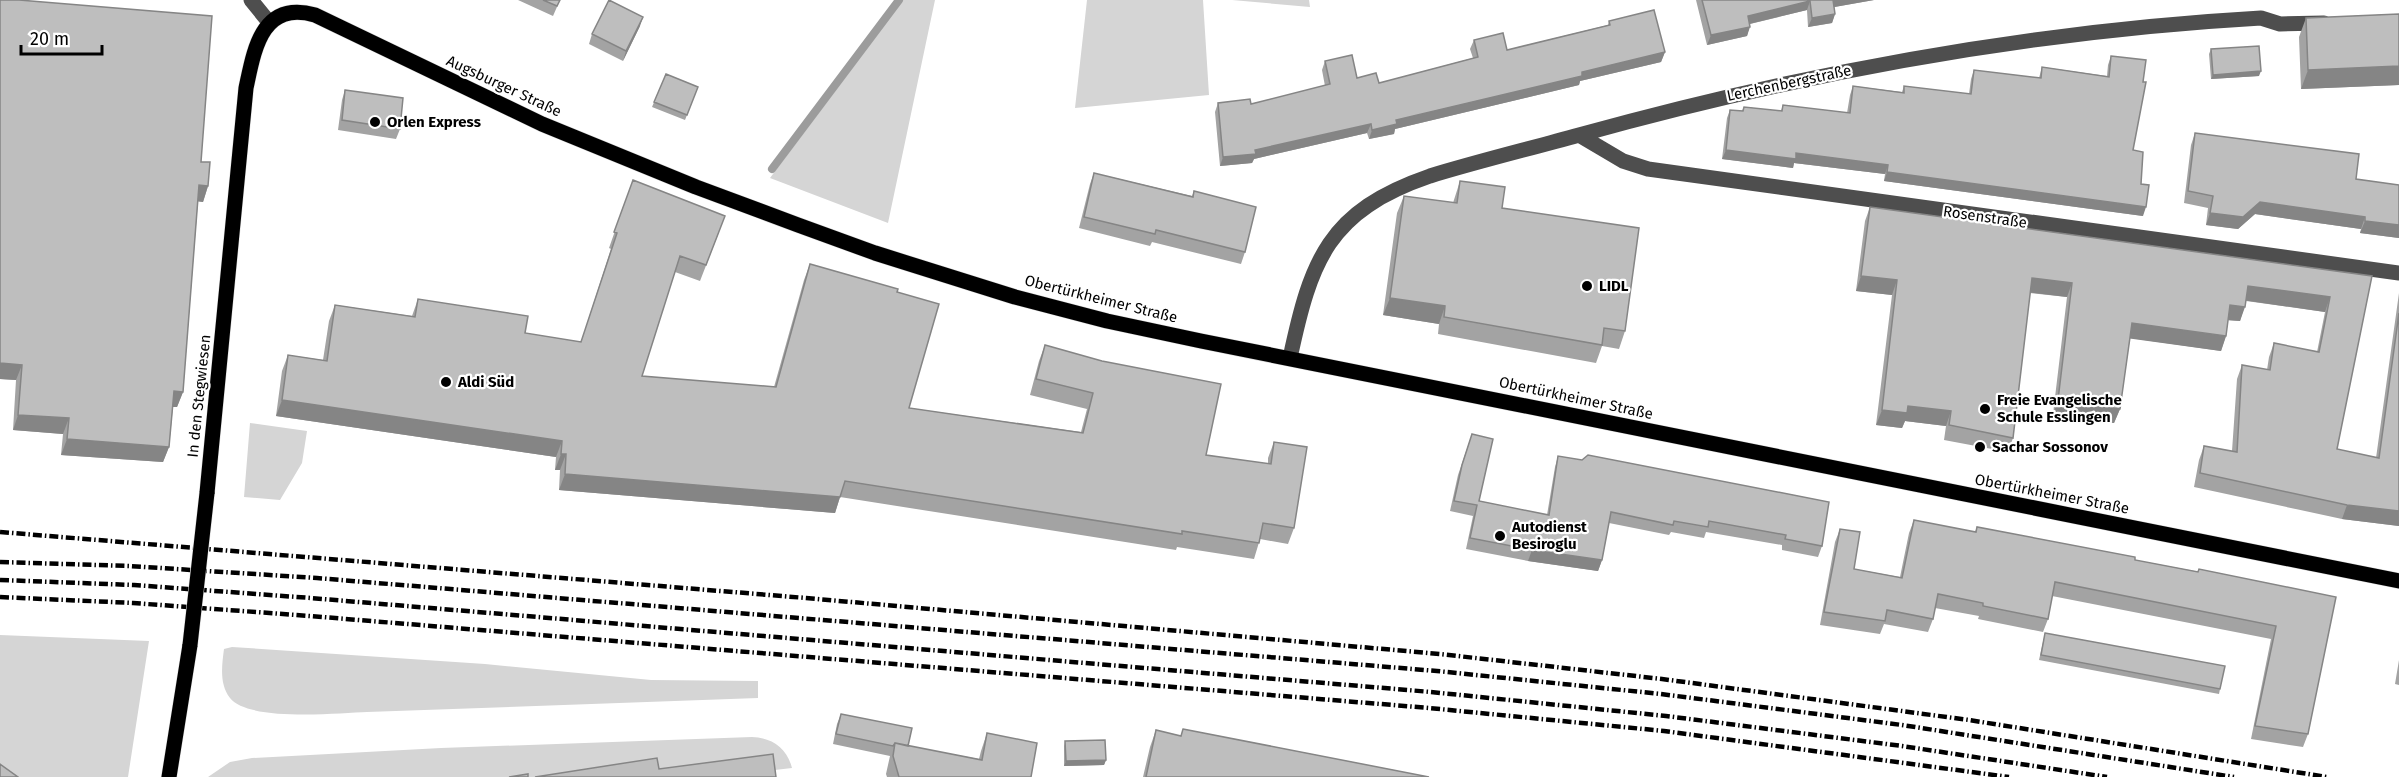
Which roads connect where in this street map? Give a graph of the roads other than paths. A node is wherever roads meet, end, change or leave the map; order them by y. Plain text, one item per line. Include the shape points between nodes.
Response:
1 (251, 0) edge
2 (268, 21) junction
3 (2334, 23) edge
4 (1579, 135) junction
5 (756, 209) joint
6 (2399, 273) edge
7 (1290, 358) junction
8 (2399, 581) edge
9 (169, 777) edge

1 - 2 street
2 - 5 main road, Augsburger Straße via 287,9 299,8 542,124
2 - 9 main road, In den Stegwiesen, bridge via 260,35 246,88 207,493 190,645
3 - 4 street, Lerchenbergstraße via 2280,24 2261,18 2104,31 2002,45 1780,84
4 - 6 street, Rosenstraße via 1623,161 1648,169
4 - 7 street, Lerchenbergstraße via 1430,176 1386,193 1367,206 1337,235 1318,261 1304,298
5 - 7 main road, Obertürkheimer Straße via 875,253 1015,297 1107,321
7 - 8 main road, Obertürkheimer Straße

